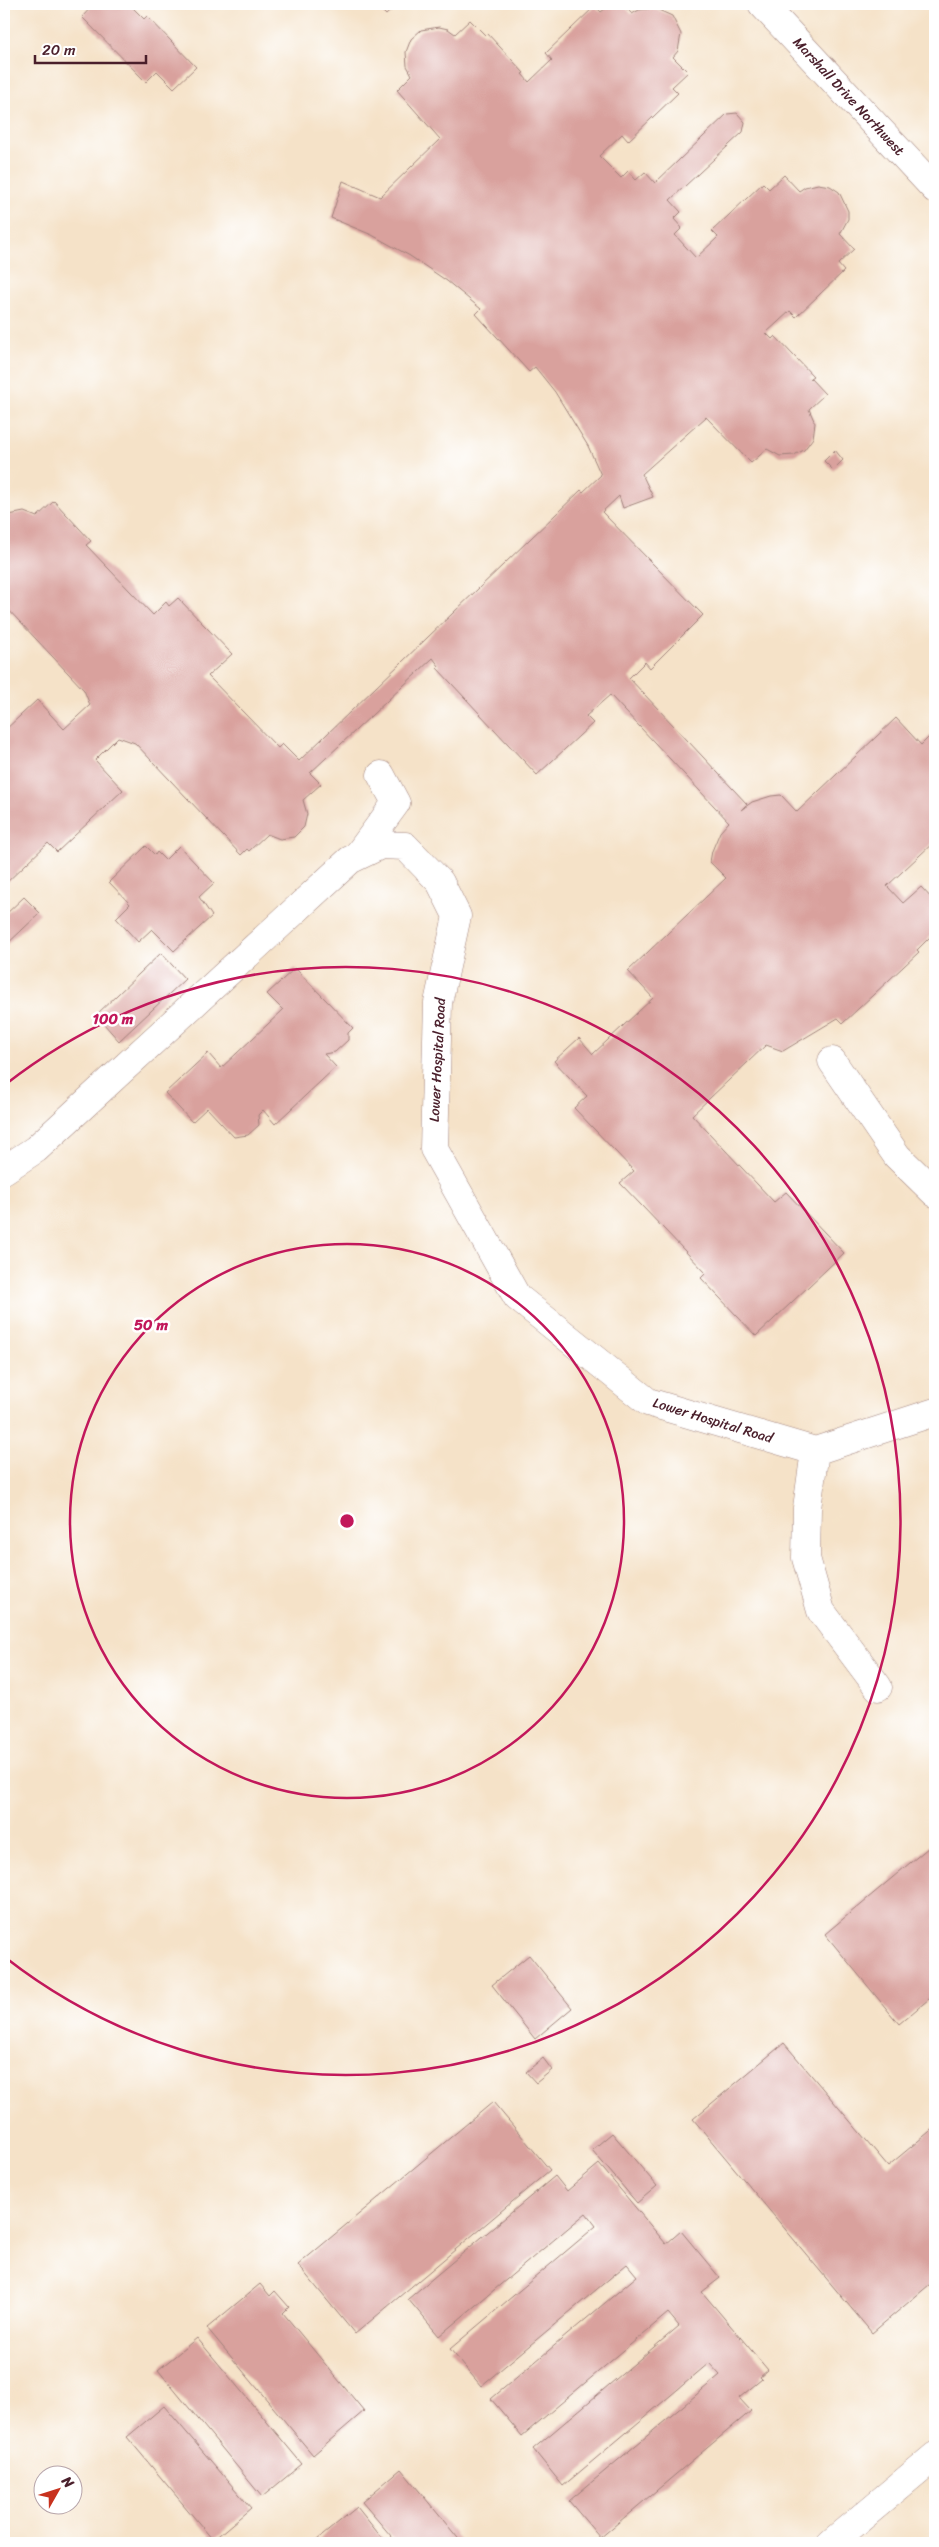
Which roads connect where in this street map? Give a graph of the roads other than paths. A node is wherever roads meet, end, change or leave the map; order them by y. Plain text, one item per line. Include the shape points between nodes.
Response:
1 (762, 4) edge
2 (935, 189) edge
3 (381, 775) dead end
4 (357, 856) junction
5 (832, 1061) dead end
6 (4, 1170) edge
7 (935, 1193) edge
8 (935, 1412) edge
9 (815, 1450) junction
10 (878, 1687) dead end
11 (935, 2456) edge
12 (831, 2543) edge

1 - 2 street, Marshall Drive Northwest
3 - 4 street via 396,803
4 - 6 street, Lower Hospital Road via 300,904 36,1149
4 - 9 street, Lower Hospital Road via 380,845 405,846 451,893 457,916 438,1003 434,1149 517,1297 648,1402
5 - 7 street via 897,1156
8 - 9 street
9 - 10 street via 807,1508 806,1558 821,1611
11 - 12 street

